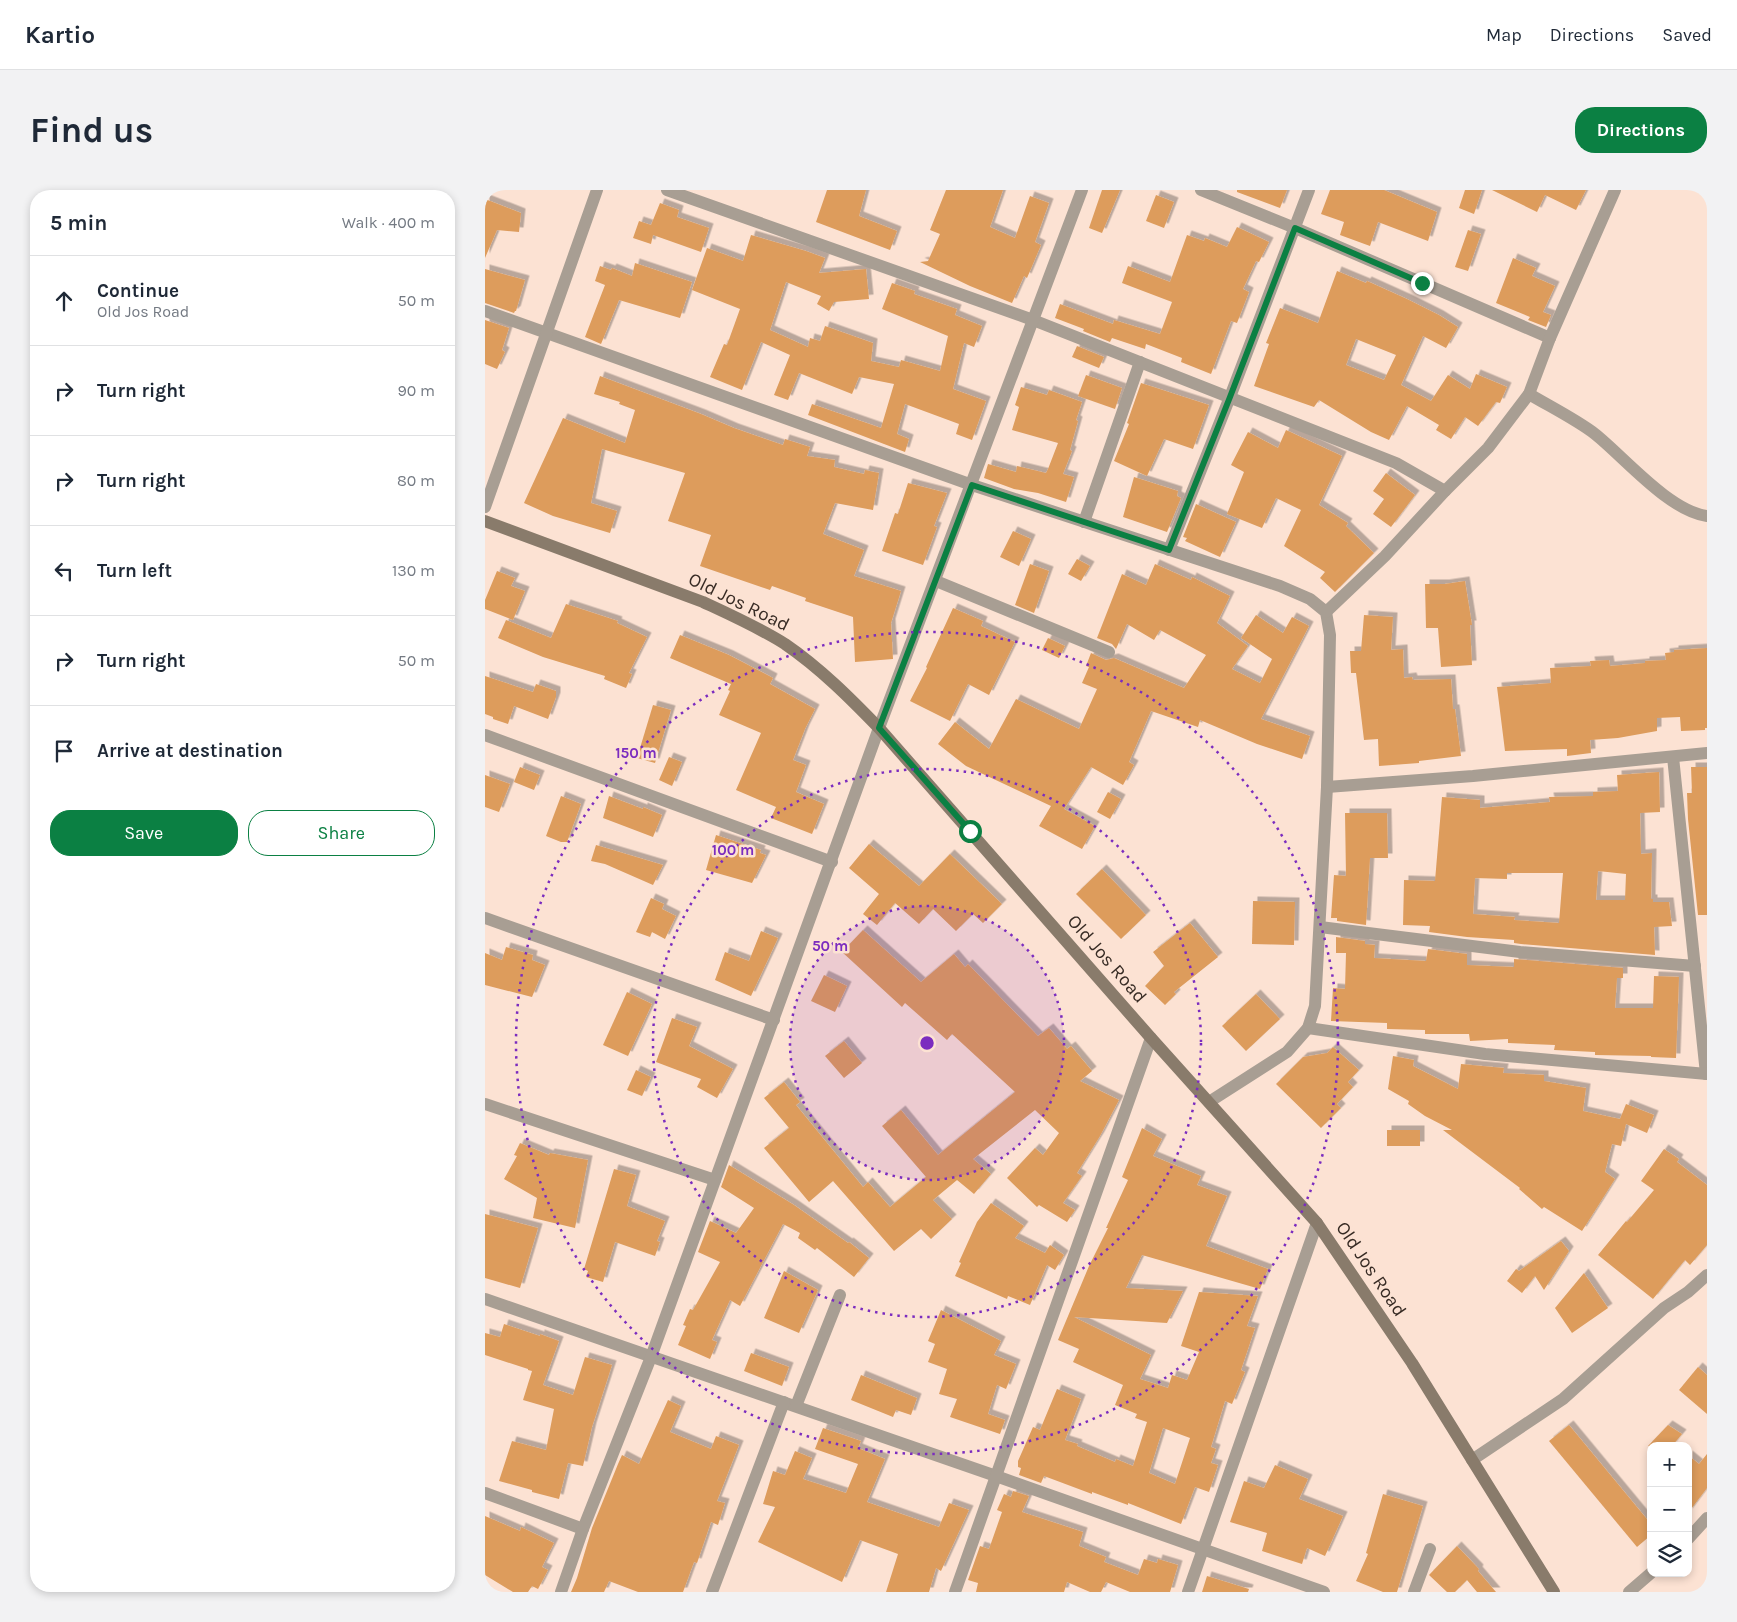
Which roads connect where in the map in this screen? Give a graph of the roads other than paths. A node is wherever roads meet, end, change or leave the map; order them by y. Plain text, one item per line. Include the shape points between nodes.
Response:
1 (597, 190) edge
2 (667, 190) edge
3 (1082, 190) edge
4 (1203, 190) edge
5 (1309, 190) edge
6 (1615, 190) edge
7 (1295, 228) junction
8 (485, 311) edge
9 (1033, 320) junction
10 (547, 334) junction
11 (1550, 338) junction
12 (1140, 362) junction
13 (1529, 394) junction
14 (1230, 397) junction
15 (972, 485) junction
16 (1445, 491) junction
17 (485, 507) edge
18 (1707, 516) edge
19 (485, 521) edge
20 (1084, 522) junction
21 (1169, 550) junction
22 (936, 581) junction
23 (1326, 612) junction
24 (1109, 652) dead end
25 (879, 728) junction
26 (485, 735) edge
27 (1707, 753) edge
28 (1673, 757) junction
29 (1327, 787) junction
30 (832, 862) junction
31 (485, 918) edge
32 (1320, 927) junction
33 (1695, 966) junction
34 (774, 1020) junction
35 (1308, 1028) junction
36 (1151, 1038) junction
37 (1707, 1074) edge
38 (1209, 1102) junction
39 (485, 1104) edge
40 (715, 1180) junction
41 (1317, 1223) junction
42 (1707, 1275) edge
43 (841, 1295) dead end
44 (485, 1298) edge
45 (651, 1356) junction
46 (790, 1404) junction
47 (1472, 1460) junction
48 (996, 1476) junction
49 (485, 1493) edge
50 (1707, 1518) edge
51 (583, 1529) junction
52 (1692, 1534) edge
53 (1429, 1549) dead end
54 (1203, 1550) junction
55 (1647, 1576) edge
56 (561, 1592) edge
57 (712, 1592) edge
58 (955, 1592) edge
59 (1188, 1592) edge
60 (1324, 1592) edge
61 (1414, 1592) edge
62 (1554, 1592) edge
63 (1629, 1592) edge

1 - 10 street
2 - 9 street
3 - 9 street
4 - 7 street
5 - 7 street
6 - 11 street
7 - 11 street
7 - 14 street
8 - 10 street
9 - 12 street
9 - 15 street
10 - 15 street
10 - 17 street
11 - 13 street
12 - 14 street
12 - 20 street
13 - 16 street via 1488,448
13 - 18 street via 1593,432 1667,497 1699,515
14 - 16 street via 1396,463
14 - 21 street
15 - 20 street
15 - 22 street
16 - 23 street via 1385,556
19 - 25 main road, Old Jos Road via 738,618 785,644 831,680
20 - 21 street
21 - 23 street via 1280,586 1310,599
22 - 24 street
22 - 25 street
23 - 29 street via 1330,635
25 - 30 street
25 - 36 main road, Old Jos Road
26 - 30 street
27 - 28 street
28 - 29 street
28 - 33 street
29 - 32 street
30 - 34 street
31 - 34 street
32 - 33 street via 1520,952
32 - 35 street via 1315,1006
33 - 37 street
34 - 40 street
35 - 37 street via 1485,1054
35 - 38 street via 1287,1052
36 - 38 main road, Old Jos Road
36 - 48 street
38 - 41 main road, Old Jos Road
39 - 40 street
40 - 45 street
41 - 47 main road, Old Jos Road
41 - 54 street
42 - 47 street via 1664,1308 1563,1399
43 - 46 street
44 - 45 street
45 - 46 street
45 - 51 street
46 - 48 street
46 - 57 street
47 - 62 main road, Old Jos Road
48 - 54 street
48 - 58 street
49 - 51 street
50 - 52 street
51 - 56 street
53 - 61 street
54 - 59 street
54 - 60 street
55 - 63 street

